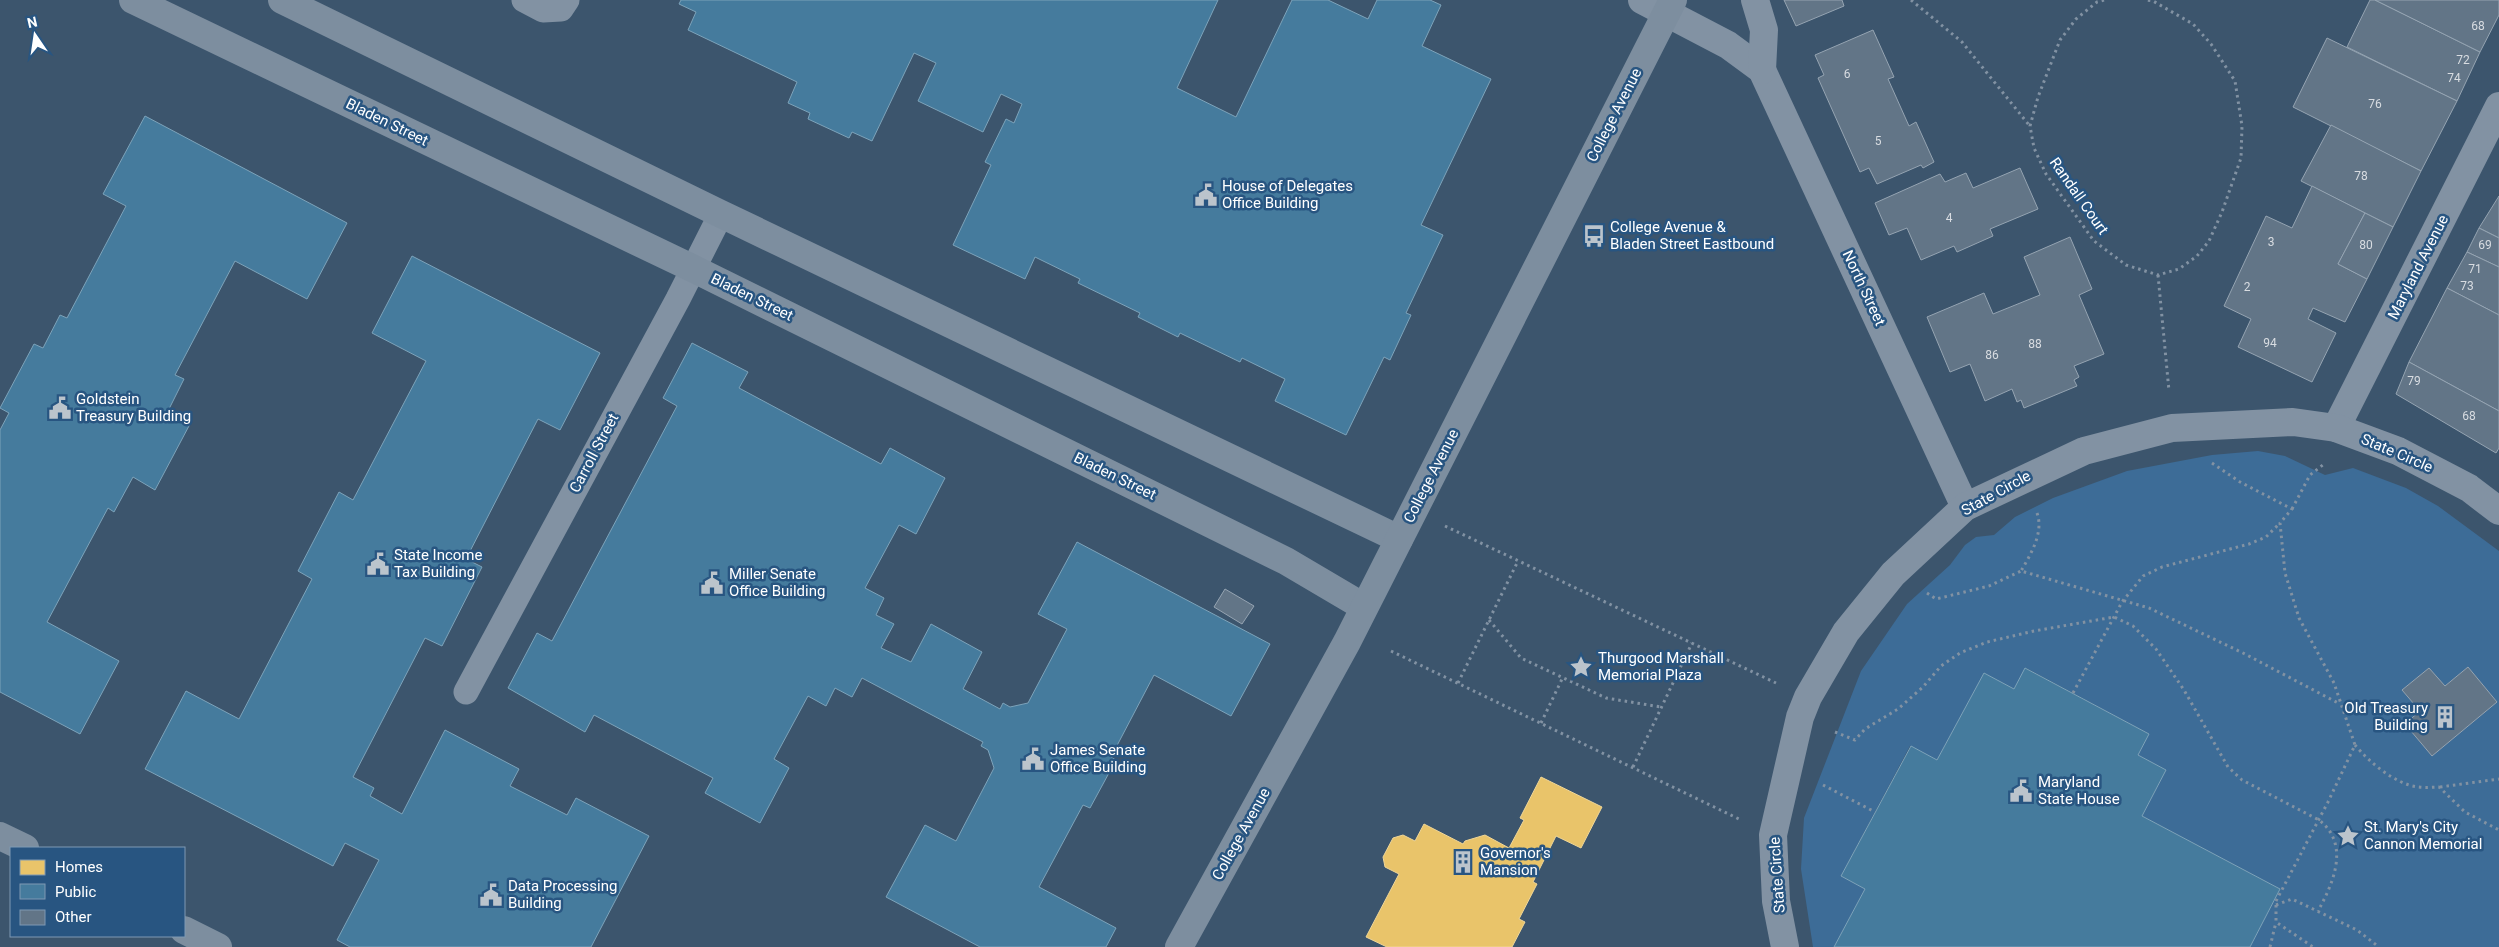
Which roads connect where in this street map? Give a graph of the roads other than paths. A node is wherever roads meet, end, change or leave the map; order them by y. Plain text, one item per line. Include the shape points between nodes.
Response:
1 (133, 0) edge
2 (282, 0) edge
3 (524, 0) edge
4 (567, 0) edge
5 (1755, 0) edge
6 (1660, 4) edge
7 (1762, 70) junction
8 (2499, 106) edge
9 (721, 214) junction
10 (694, 269) junction
11 (2336, 428) junction
12 (1965, 507) junction
13 (2499, 511) edge
14 (1399, 539) junction
15 (1364, 607) junction
16 (466, 692) dead end
17 (0, 836) edge
18 (23, 847) edge
19 (185, 930) edge
20 (218, 947) edge
21 (1179, 947) edge
22 (1785, 947) edge

1 - 10 main road, Bladen Street
2 - 9 main road
3 - 4 lane via 543,10 561,10
5 - 7 street, North Street via 1764,30
6 - 7 street, North Street via 1728,45
6 - 14 main road, College Avenue
7 - 12 street, North Street
8 - 11 street, Maryland Avenue
9 - 10 lane, Carroll Street
9 - 14 main road
10 - 15 main road, Bladen Street via 1286,561
10 - 16 lane, Carroll Street
11 - 12 street, State Circle via 2293,422 2172,428 2084,451
11 - 13 street, State Circle via 2434,468
12 - 22 street, State Circle via 1893,574 1846,632 1808,697 1800,717 1773,835 1776,902
14 - 15 main road, College Avenue
15 - 21 main road, College Avenue
17 - 18 main road
19 - 20 main road

